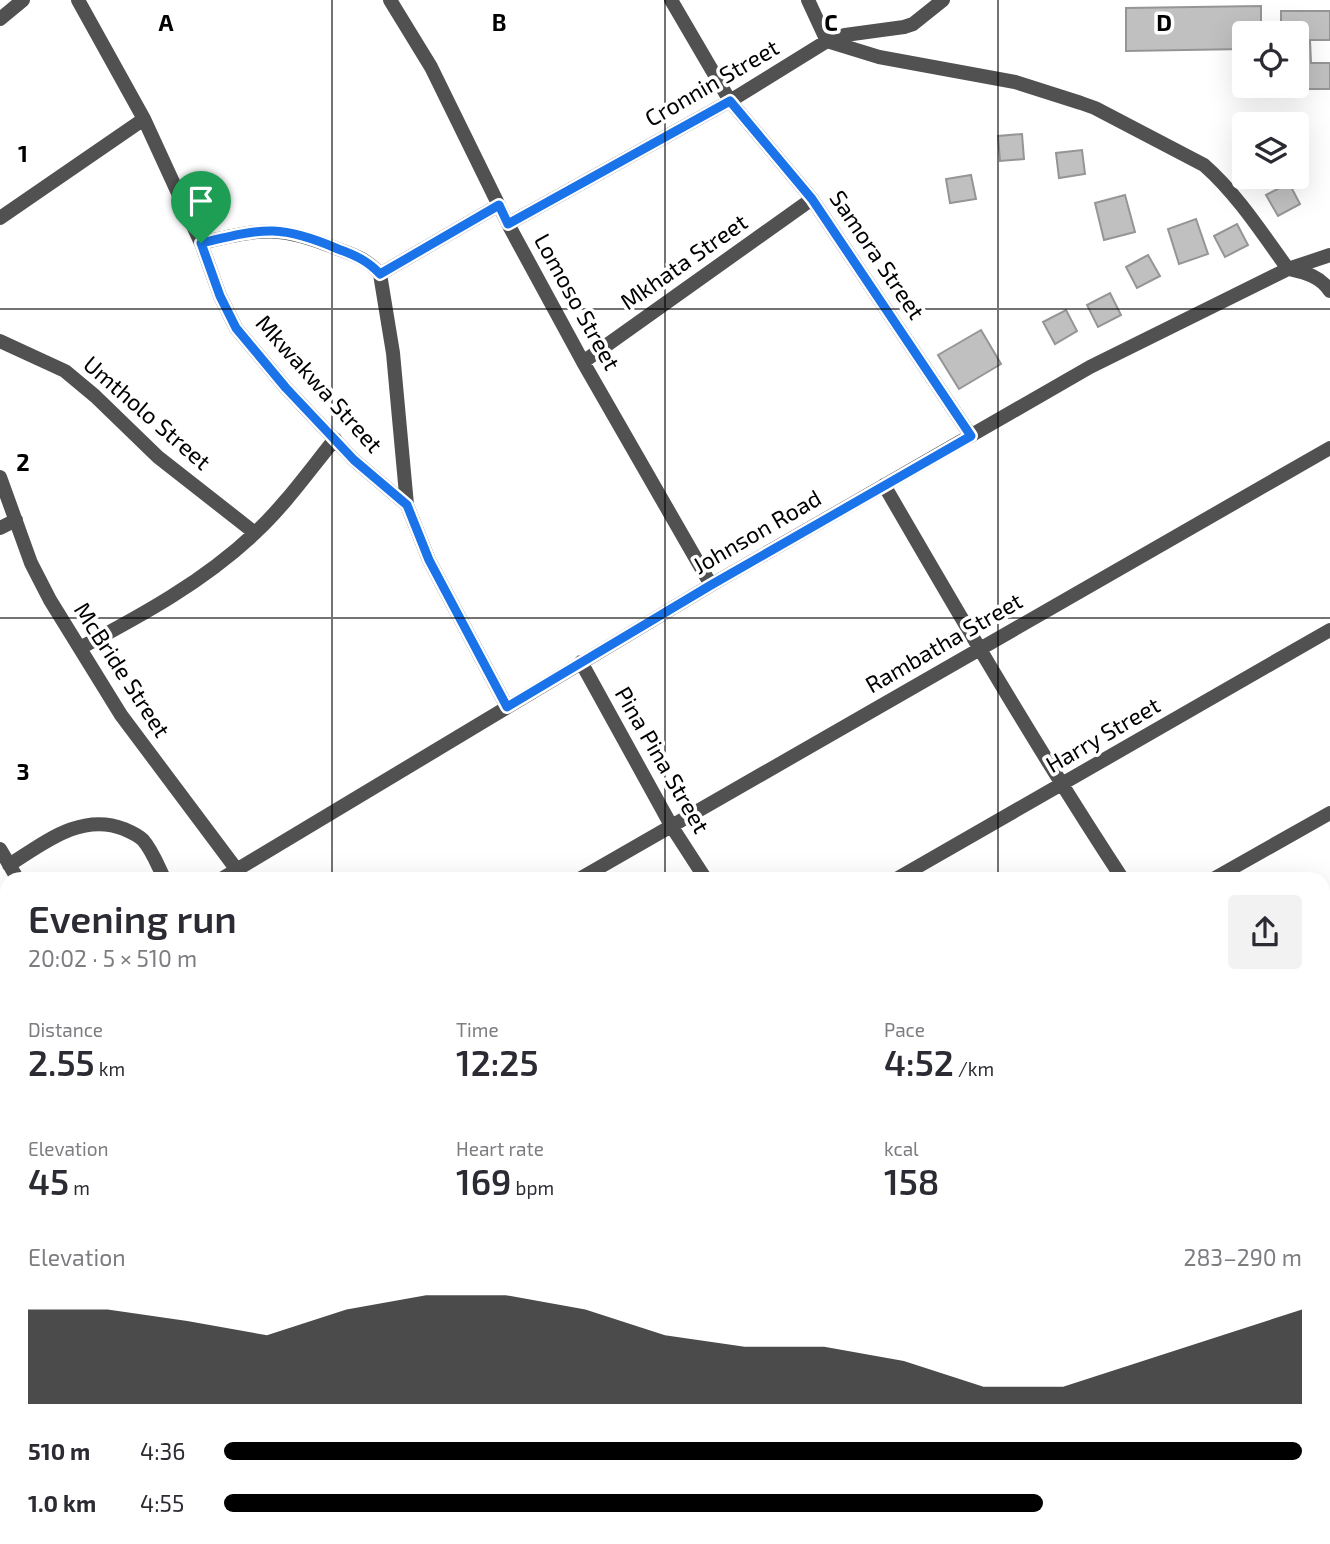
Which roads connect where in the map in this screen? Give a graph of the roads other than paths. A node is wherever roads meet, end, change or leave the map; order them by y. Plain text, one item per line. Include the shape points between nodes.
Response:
1 (23, 0) edge
2 (78, 0) edge
3 (390, 0) edge
4 (671, 0) edge
5 (808, 0) edge
6 (943, 0) edge
7 (0, 19) edge
8 (827, 41) junction
9 (730, 101) junction
10 (144, 119) junction
11 (812, 199) junction
12 (499, 205) junction
13 (0, 218) edge
14 (508, 224) junction
15 (201, 243) junction
16 (1330, 255) edge
17 (1288, 269) junction
18 (380, 274) junction
19 (1330, 291) edge
20 (0, 341) edge
21 (583, 362) junction
22 (971, 436) junction
23 (335, 439) junction
24 (1330, 448) edge
25 (0, 477) edge
26 (884, 485) junction
27 (407, 505) junction
28 (16, 520) junction
29 (0, 528) edge
30 (255, 533) junction
31 (711, 585) junction
32 (1330, 630) edge
33 (80, 649) junction
34 (979, 649) junction
35 (581, 662) junction
36 (507, 707) junction
37 (1061, 785) junction
38 (1330, 813) edge
39 (672, 827) junction
40 (0, 849) edge
41 (9, 865) junction
42 (237, 870) junction
43 (13, 872) edge
44 (161, 872) edge
45 (234, 872) edge
46 (592, 872) edge
47 (701, 872) edge
48 (909, 872) edge
49 (1118, 872) edge
50 (1226, 872) edge

1 - 7 street
2 - 10 street
3 - 12 street, Lomoso Street via 431,67
4 - 9 street, Samora Street
5 - 8 street
6 - 8 street, Cronnin Street via 913,24
8 - 9 street, Cronnin Street
8 - 17 street via 879,57 1015,82 1095,108 1204,164
9 - 11 street, Samora Street
9 - 14 street, Cronnin Street
10 - 13 street
10 - 15 street
11 - 21 street, Mkhata Street
11 - 22 street, Samora Street
12 - 14 street, Lomoso Street
12 - 18 street
14 - 21 street, Lomoso Street
15 - 18 street via 282,230 312,237 369,262
15 - 23 street, Mkwakwa Street via 236,328
16 - 17 street, Johnson Road
17 - 19 street via 1312,274
17 - 22 street, Johnson Road via 1109,356
18 - 27 street, Mkwakwa Street via 393,353
20 - 30 street, Umtholo Street via 65,371 158,457
21 - 31 street, Lomoso Street
22 - 26 street, Johnson Road
23 - 27 street, Mkwakwa Street
23 - 30 street
24 - 34 street, Rambatha Street
25 - 28 street, McBride Street
26 - 31 street, Johnson Road
26 - 34 street
27 - 36 street, Mkwakwa Street via 429,560
28 - 29 street
28 - 33 street, McBride Street via 44,588
30 - 33 street via 206,575
31 - 35 street, Johnson Road
32 - 37 street, Harry Street
33 - 42 street, McBride Street via 121,715
34 - 37 street
34 - 39 street, Rambatha Street
35 - 36 street, Johnson Road
35 - 39 street, Pina Pina Street
36 - 42 street, Johnson Road
37 - 48 street, Harry Street
37 - 49 street
38 - 50 street
39 - 46 street, Rambatha Street
39 - 47 street, Pina Pina Street
40 - 41 street
41 - 43 street
41 - 44 street via 65,831 102,823 143,841
42 - 45 street, Johnson Road

